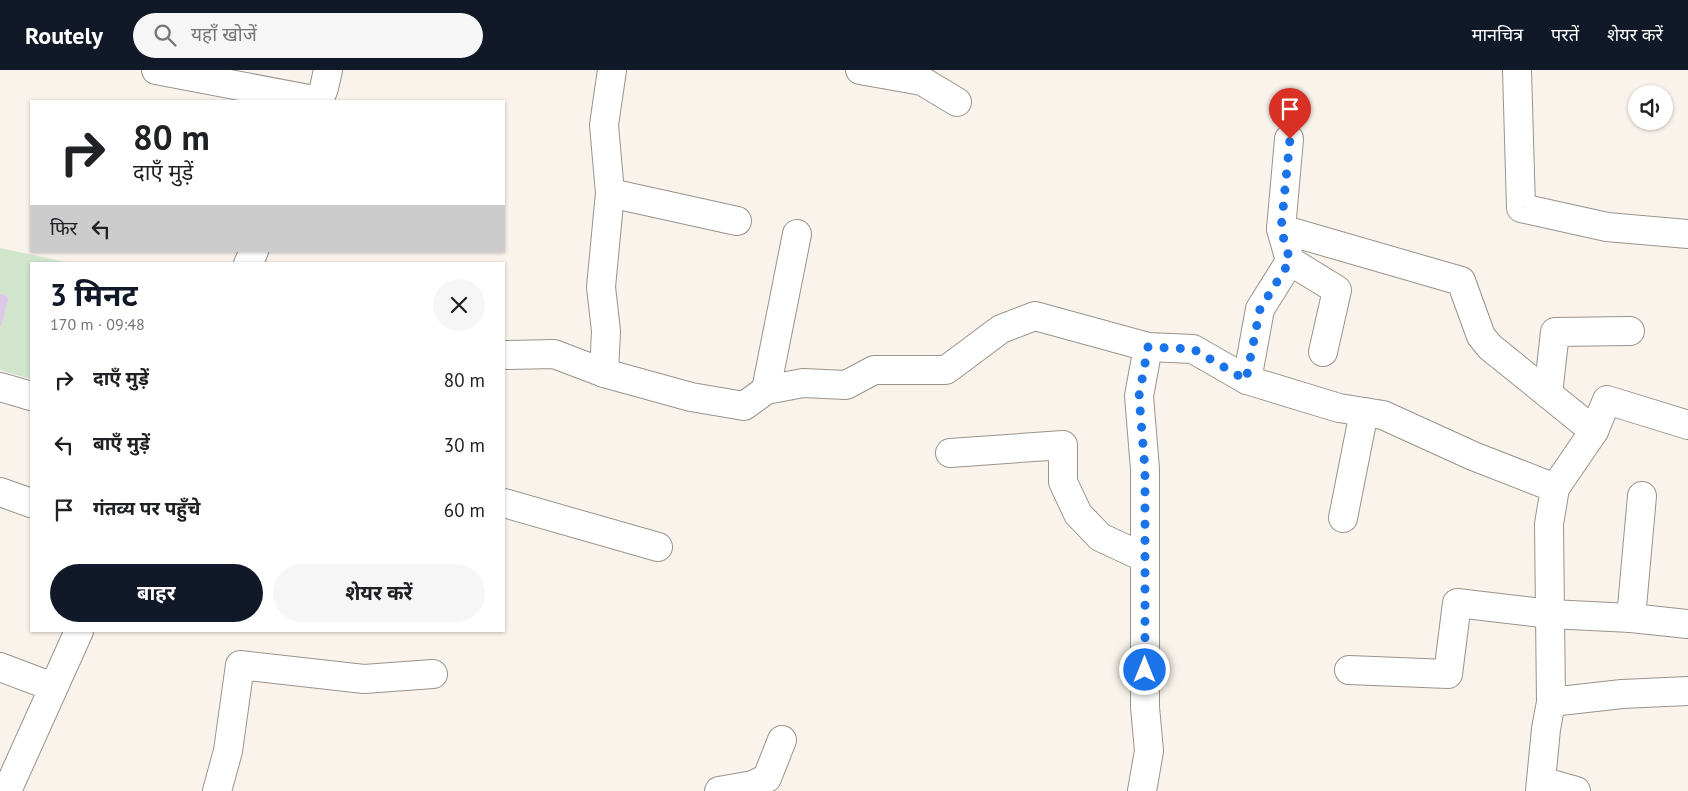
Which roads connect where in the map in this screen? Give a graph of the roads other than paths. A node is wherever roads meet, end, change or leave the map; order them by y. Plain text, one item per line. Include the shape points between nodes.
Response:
1 (156, 70) edge
2 (328, 70) edge
3 (612, 70) edge
4 (860, 70) edge
5 (1517, 70) edge
6 (314, 100) edge
7 (319, 100) edge
8 (957, 102) dead end
9 (1290, 139) dead end
10 (610, 193) junction
11 (737, 221) dead end
12 (1281, 229) junction
13 (797, 234) dead end
14 (1688, 234) edge
15 (1290, 261) junction
16 (1630, 331) dead end
17 (1148, 347) junction
18 (1323, 352) dead end
19 (505, 355) edge
20 (604, 373) junction
21 (1246, 380) junction
22 (0, 387) edge
23 (766, 390) junction
24 (1548, 394) junction
25 (30, 396) edge
26 (1364, 412) junction
27 (1688, 425) edge
28 (1594, 431) junction
29 (950, 453) dead end
30 (1555, 488) junction
31 (0, 492) edge
32 (1642, 496) dead end
33 (30, 503) edge
34 (505, 503) edge
35 (1343, 518) dead end
36 (658, 547) dead end
37 (1145, 558) junction
38 (1550, 614) junction
39 (1631, 618) junction
40 (1688, 624) edge
41 (79, 632) edge
42 (0, 667) edge
43 (1349, 670) dead end
44 (433, 674) dead end
45 (53, 687) junction
46 (1688, 691) edge
47 (1551, 702) junction
48 (782, 740) dead end
49 (1540, 786) edge
50 (8, 791) edge
51 (217, 791) edge
52 (719, 791) edge
53 (1142, 791) edge
54 (1576, 791) edge

1 - 6 street
2 - 7 street
3 - 10 street via 604,125
4 - 8 street via 922,81
5 - 14 street via 1521,208 1607,227
9 - 12 street
10 - 11 street
10 - 20 street via 601,287 606,331
12 - 15 street
12 - 24 street via 1461,281 1481,336
13 - 23 street
15 - 18 street via 1338,290
15 - 21 street via 1260,309
16 - 24 street via 1555,332
17 - 21 street via 1193,349
17 - 23 street via 1035,316 1001,329 946,370 874,370 846,385 803,383
17 - 37 street via 1139,396 1145,469
19 - 20 street via 554,354
20 - 23 street via 691,397 744,406
21 - 26 street via 1339,408
22 - 25 street
24 - 28 street
26 - 30 street via 1383,415 1473,456
26 - 35 street
27 - 28 street via 1607,400
28 - 30 street
29 - 37 street via 1063,445 1063,482 1078,514 1100,537
30 - 38 street via 1549,524
31 - 33 street
32 - 39 street
34 - 36 street
37 - 53 street via 1145,707 1149,751
38 - 39 street
38 - 43 street via 1457,603 1448,674
38 - 47 street
39 - 40 street
41 - 45 street
42 - 45 street
44 - 51 street via 364,679 240,665 228,751
45 - 50 street
46 - 47 street
47 - 49 street
48 - 52 street via 767,778 753,785
49 - 54 street

